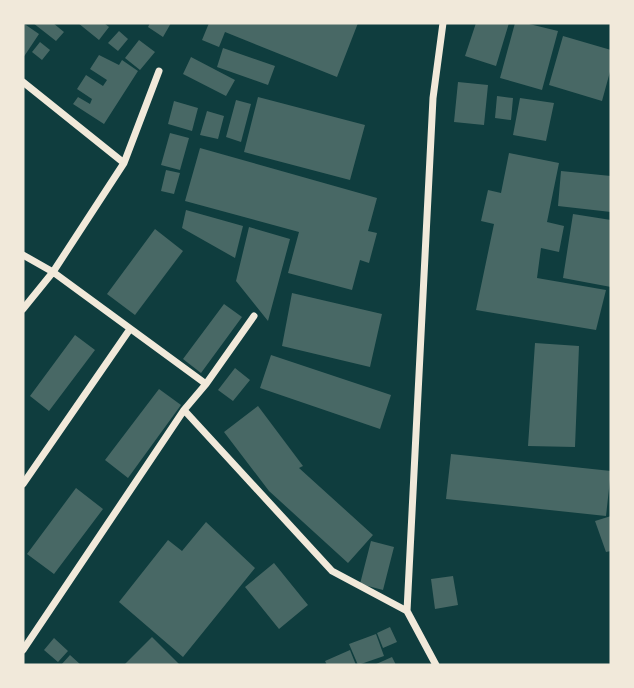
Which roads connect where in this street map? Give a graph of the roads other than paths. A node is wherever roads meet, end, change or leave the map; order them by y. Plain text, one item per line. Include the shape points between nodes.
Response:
1 (443, 23) edge
2 (159, 71) dead end
3 (23, 82) edge
4 (124, 163) junction
5 (23, 256) edge
6 (53, 272) junction
7 (23, 309) edge
8 (254, 316) dead end
9 (130, 329) junction
10 (206, 384) junction
11 (184, 410) junction
12 (23, 484) edge
13 (407, 611) junction
14 (23, 650) edge
15 (436, 665) edge

1 - 13 street via 433,98
2 - 4 street
3 - 4 street
4 - 6 street
5 - 6 street
6 - 7 street
6 - 9 street
8 - 10 street
9 - 10 street
9 - 12 street
10 - 11 street
11 - 13 street via 332,571
11 - 14 street
13 - 15 street

